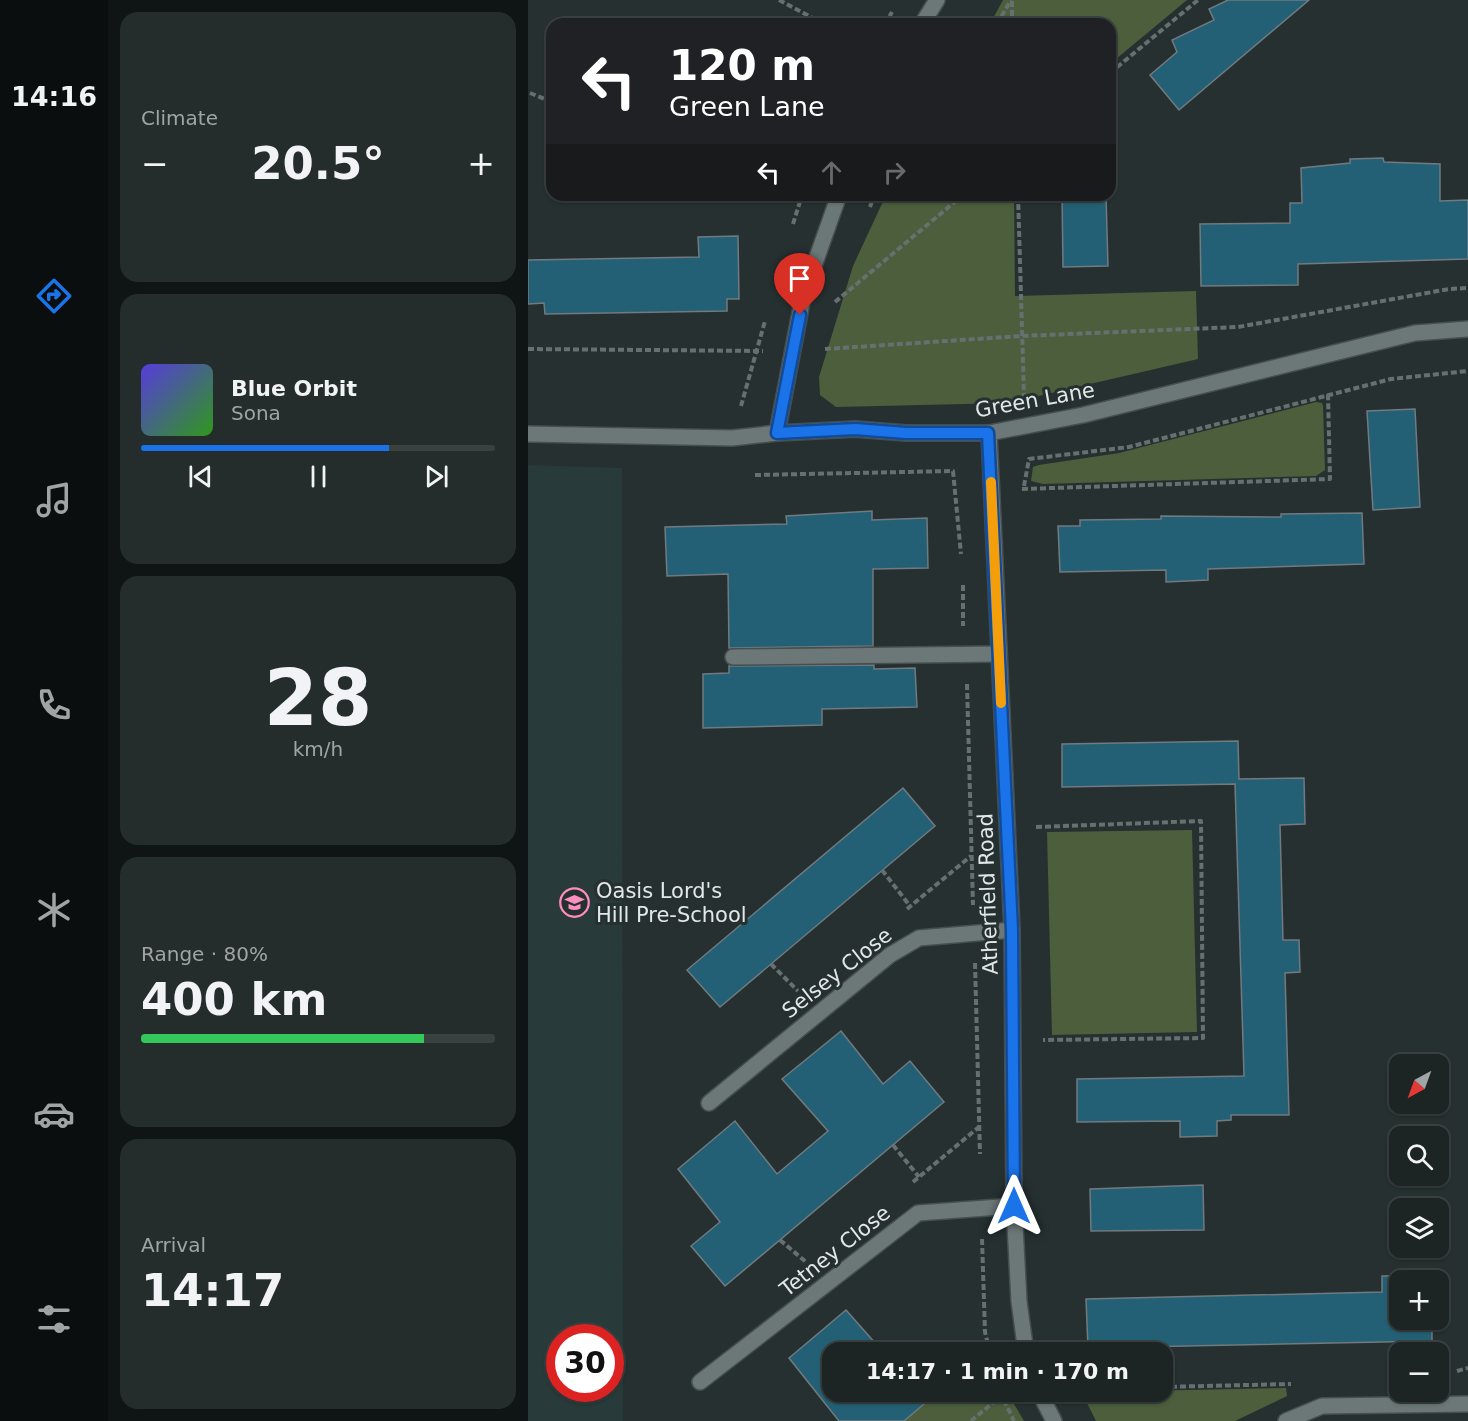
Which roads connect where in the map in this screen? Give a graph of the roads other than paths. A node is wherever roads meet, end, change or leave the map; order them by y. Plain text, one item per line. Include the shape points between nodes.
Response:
1 (937, 0) edge
2 (926, 18) edge
3 (837, 201) edge
4 (1468, 329) edge
5 (777, 433) junction
6 (988, 433) junction
7 (528, 434) edge
8 (998, 654) junction
9 (733, 657) dead end
10 (1012, 930) junction
11 (709, 1103) dead end
12 (1014, 1206) junction
13 (1024, 1342) edge
14 (700, 1382) dead end
15 (1044, 1402) edge
16 (1468, 1404) edge
17 (1054, 1421) edge
18 (1286, 1421) edge

1 - 2 street
3 - 5 street via 803,297
4 - 6 street, Green Lane via 1415,333 1083,415
5 - 6 street, Green Lane via 855,429
5 - 7 street, Green Lane via 732,438
6 - 8 street, Atherfield Road
8 - 9 street
8 - 10 street, Atherfield Road
10 - 11 street, Selsey Close via 919,938 890,955
10 - 12 street, Atherfield Road
12 - 13 street, Atherfield Road via 1018,1301
12 - 14 street, Tetney Close via 918,1213
15 - 17 street
16 - 18 street via 1322,1406

